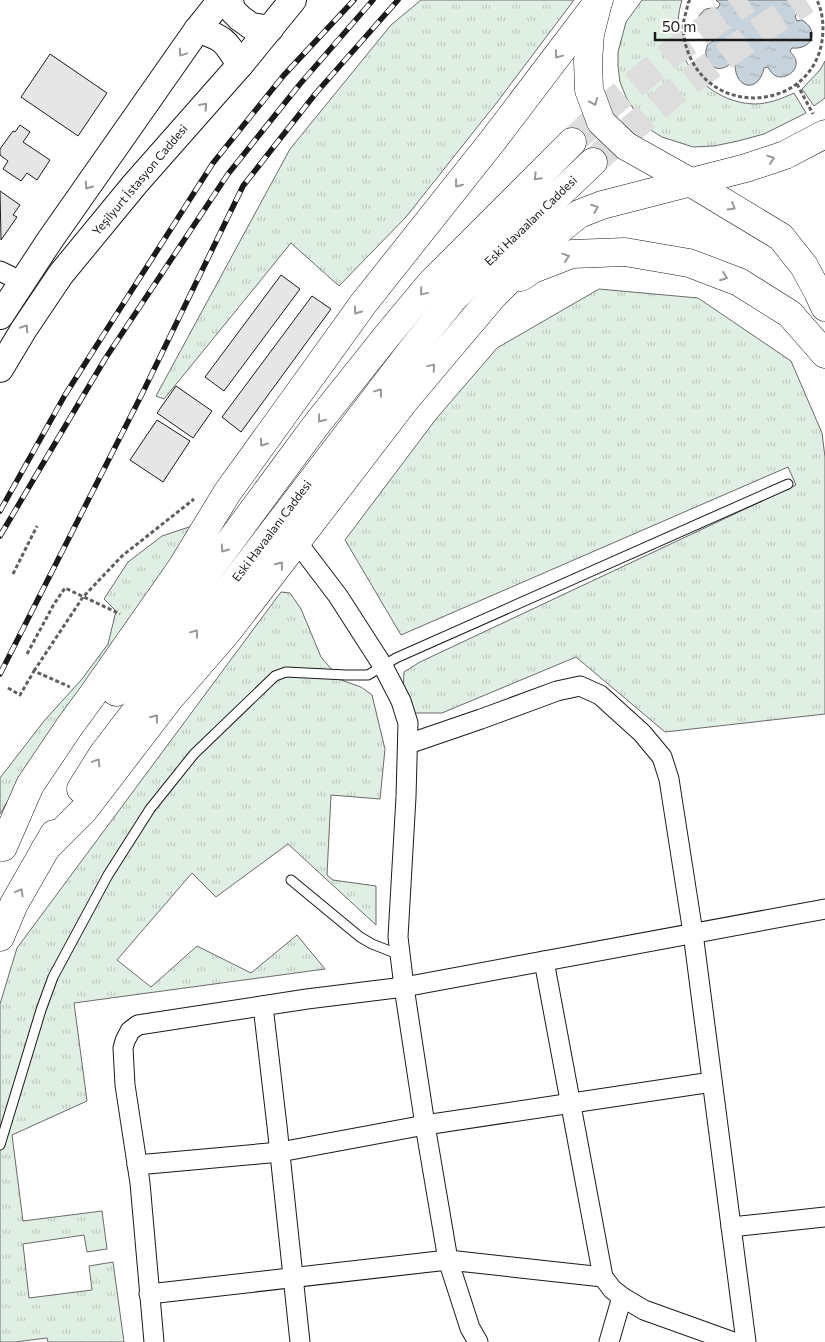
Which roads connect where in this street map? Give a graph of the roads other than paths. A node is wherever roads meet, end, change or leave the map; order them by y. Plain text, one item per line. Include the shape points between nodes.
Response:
1 (221, 0) edge
2 (230, 0) edge
3 (293, 0) edge
4 (599, 1) edge
5 (270, 28) junction
6 (197, 30) junction
7 (240, 65) junction
8 (821, 127) edge
9 (572, 142) tunnel mouth
10 (592, 162) tunnel mouth
11 (690, 182) junction
12 (11, 277) edge
13 (492, 296) junction
14 (825, 307) edge
15 (0, 316) edge
16 (825, 354) edge
17 (0, 370) edge
18 (788, 484) dead end
19 (298, 542) junction
20 (383, 666) junction
21 (408, 744) junction
22 (45, 849) junction
23 (2, 850) edge
24 (291, 880) dead end
25 (825, 909) edge
26 (692, 933) junction
27 (0, 937) edge
28 (400, 955) junction
29 (544, 960) junction
30 (404, 987) junction
31 (263, 1006) junction
32 (712, 1082) junction
33 (572, 1103) junction
34 (424, 1125) junction
35 (0, 1145) edge
36 (280, 1152) junction
37 (137, 1166) junction
38 (825, 1217) edge
39 (730, 1227) junction
40 (448, 1260) junction
41 (603, 1276) junction
42 (292, 1277) junction
43 (149, 1294) junction
44 (622, 1297) junction
45 (154, 1342) edge
46 (300, 1342) edge
47 (478, 1342) edge
48 (610, 1342) edge
49 (732, 1342) edge
50 (746, 1342) edge

1 - 6 main road
2 - 5 main road via 232,10 251,26
3 - 5 main road, Yeşilyurt İstasyon Caddesi
4 -> 11 main road via 590,34 588,61 589,90 601,122 626,146
4 -> 23 main road via 363,304 227,493 182,567 30,785
5 - 7 main road, Yeşilyurt İstasyon Caddesi
6 - 7 main road via 224,42
6 -> 12 main road via 50,240
17 -> 7 main road, Yeşilyurt İstasyon Caddesi via 61,274
11 -> 8 main road via 785,155
9 -> 23 main road via 431,283 386,337 316,425 86,732
22 -> 10 main road, Eski Havaalanı Caddesi via 103,754 412,350 453,299 502,247
13 -> 11 main road via 579,214
11 -> 14 main road via 780,237 804,266
12 - 15 main road
13 -> 16 main road via 533,269 572,254 625,252 689,263 739,282 790,314
19 -> 13 main road via 406,399
18 - 20 lane
19 - 20 street
22 -> 19 main road via 84,810 169,699
20 - 21 street via 401,701 408,723
20 - 35 lane via 368,675 286,672 275,676 194,754 150,809 108,874 54,976
21 - 26 street via 565,689 580,686 600,695 642,733 662,757 669,779
21 - 28 street via 398,937
27 -> 22 main road, Eski Havaalanı Caddesi via 14,904
24 - 28 lane via 360,937
25 - 26 street
26 - 29 street
26 - 32 street
28 - 30 street
29 - 30 street
29 - 33 street
30 - 31 street
30 - 34 street
31 - 36 street
31 - 37 street via 138,1025 130,1030 123,1048
32 - 33 street
32 - 39 street
33 - 34 street
33 - 41 street
34 - 36 street
34 - 40 street
36 - 37 street
36 - 42 street
37 - 43 street
38 - 39 street
39 - 50 street
40 - 41 street
40 - 42 street
40 - 47 street via 470,1328
41 - 44 street
42 - 43 street
42 - 46 street
43 - 45 street
44 - 48 street
44 - 49 street via 644,1310

